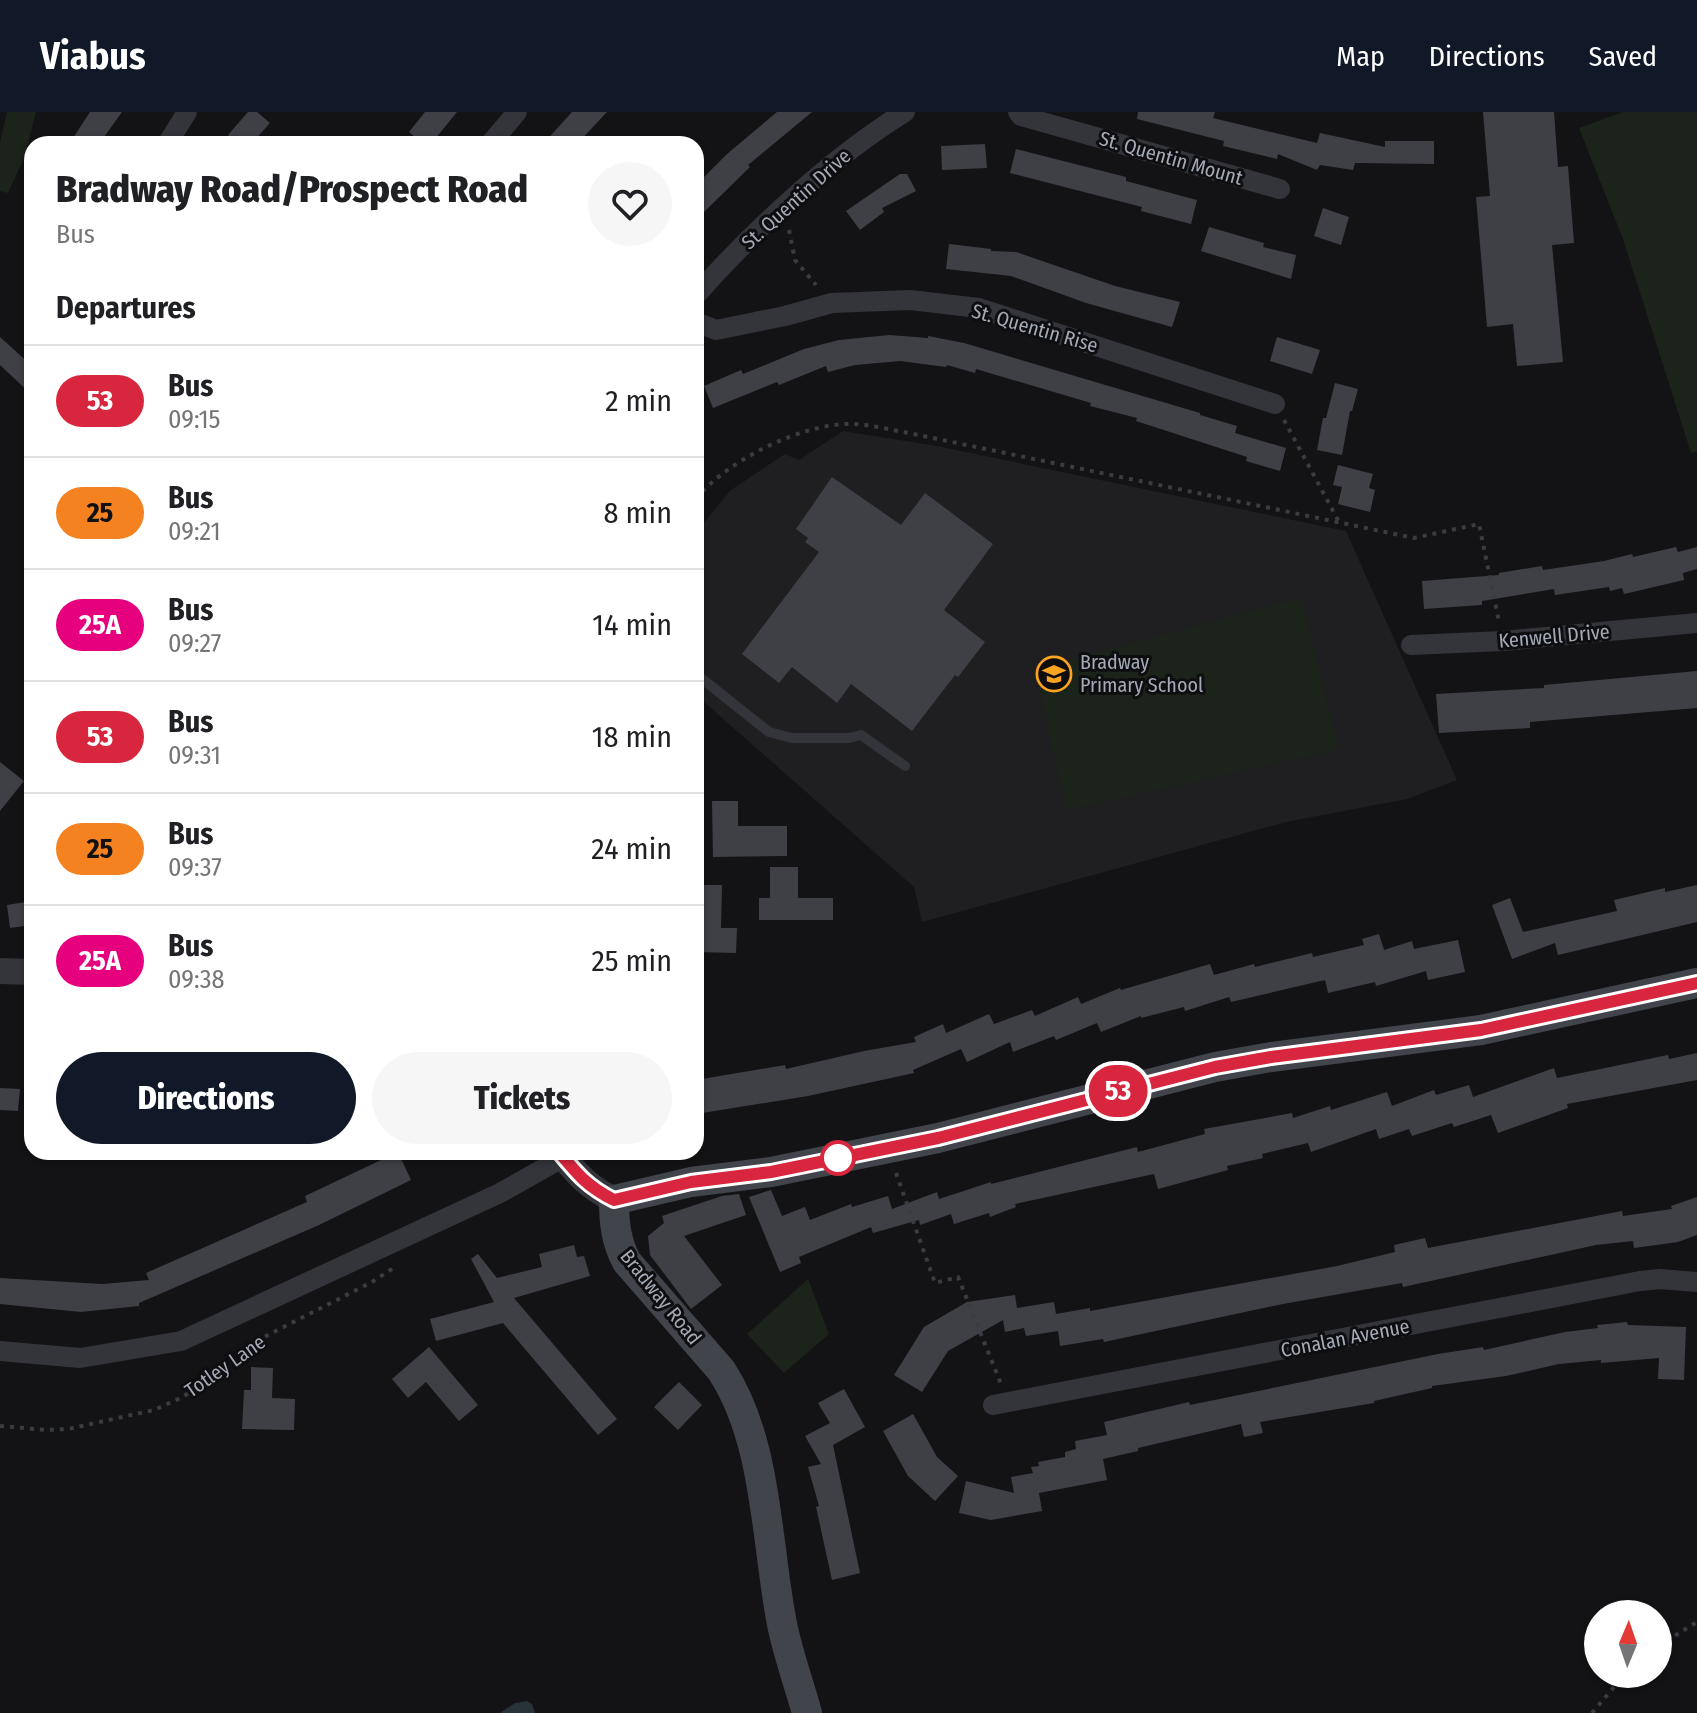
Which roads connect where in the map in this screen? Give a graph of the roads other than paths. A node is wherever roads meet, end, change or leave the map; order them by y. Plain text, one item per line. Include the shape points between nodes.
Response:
1 (187, 112) edge
2 (517, 112) edge
3 (905, 112) edge
4 (1018, 112) edge
5 (172, 136) edge
6 (497, 136) edge
7 (1280, 189) dead end
8 (704, 286) edge
9 (704, 325) edge
10 (1275, 404) road end
11 (1697, 623) edge
12 (1411, 645) dead end
13 (704, 680) edge
14 (905, 766) dead end
15 (0, 971) edge
16 (24, 972) edge
17 (1697, 983) edge
18 (554, 1160) edge
19 (566, 1160) edge
20 (614, 1200) junction
21 (1697, 1282) edge
22 (0, 1351) edge
23 (1000, 1404) road end
24 (807, 1713) edge

1 - 5 street
2 - 6 street
3 - 8 street, St. Quentin Drive via 843,155
4 - 7 street, St. Quentin Mount
9 - 10 street, St. Quentin Rise via 716,330 832,303 910,300 979,308
11 - 12 street, Kenwell Drive
13 - 14 lane via 769,732 792,738 861,735
15 - 16 street
17 - 20 main road via 1481,1030 1215,1067 985,1127
18 - 22 street, Totley Lane via 500,1193 181,1341 80,1358
19 - 20 street via 579,1178
20 - 24 main road, Bradway Road via 614,1225 627,1262 733,1388 763,1487 782,1626
21 - 23 street, Conalan Avenue via 1640,1281

